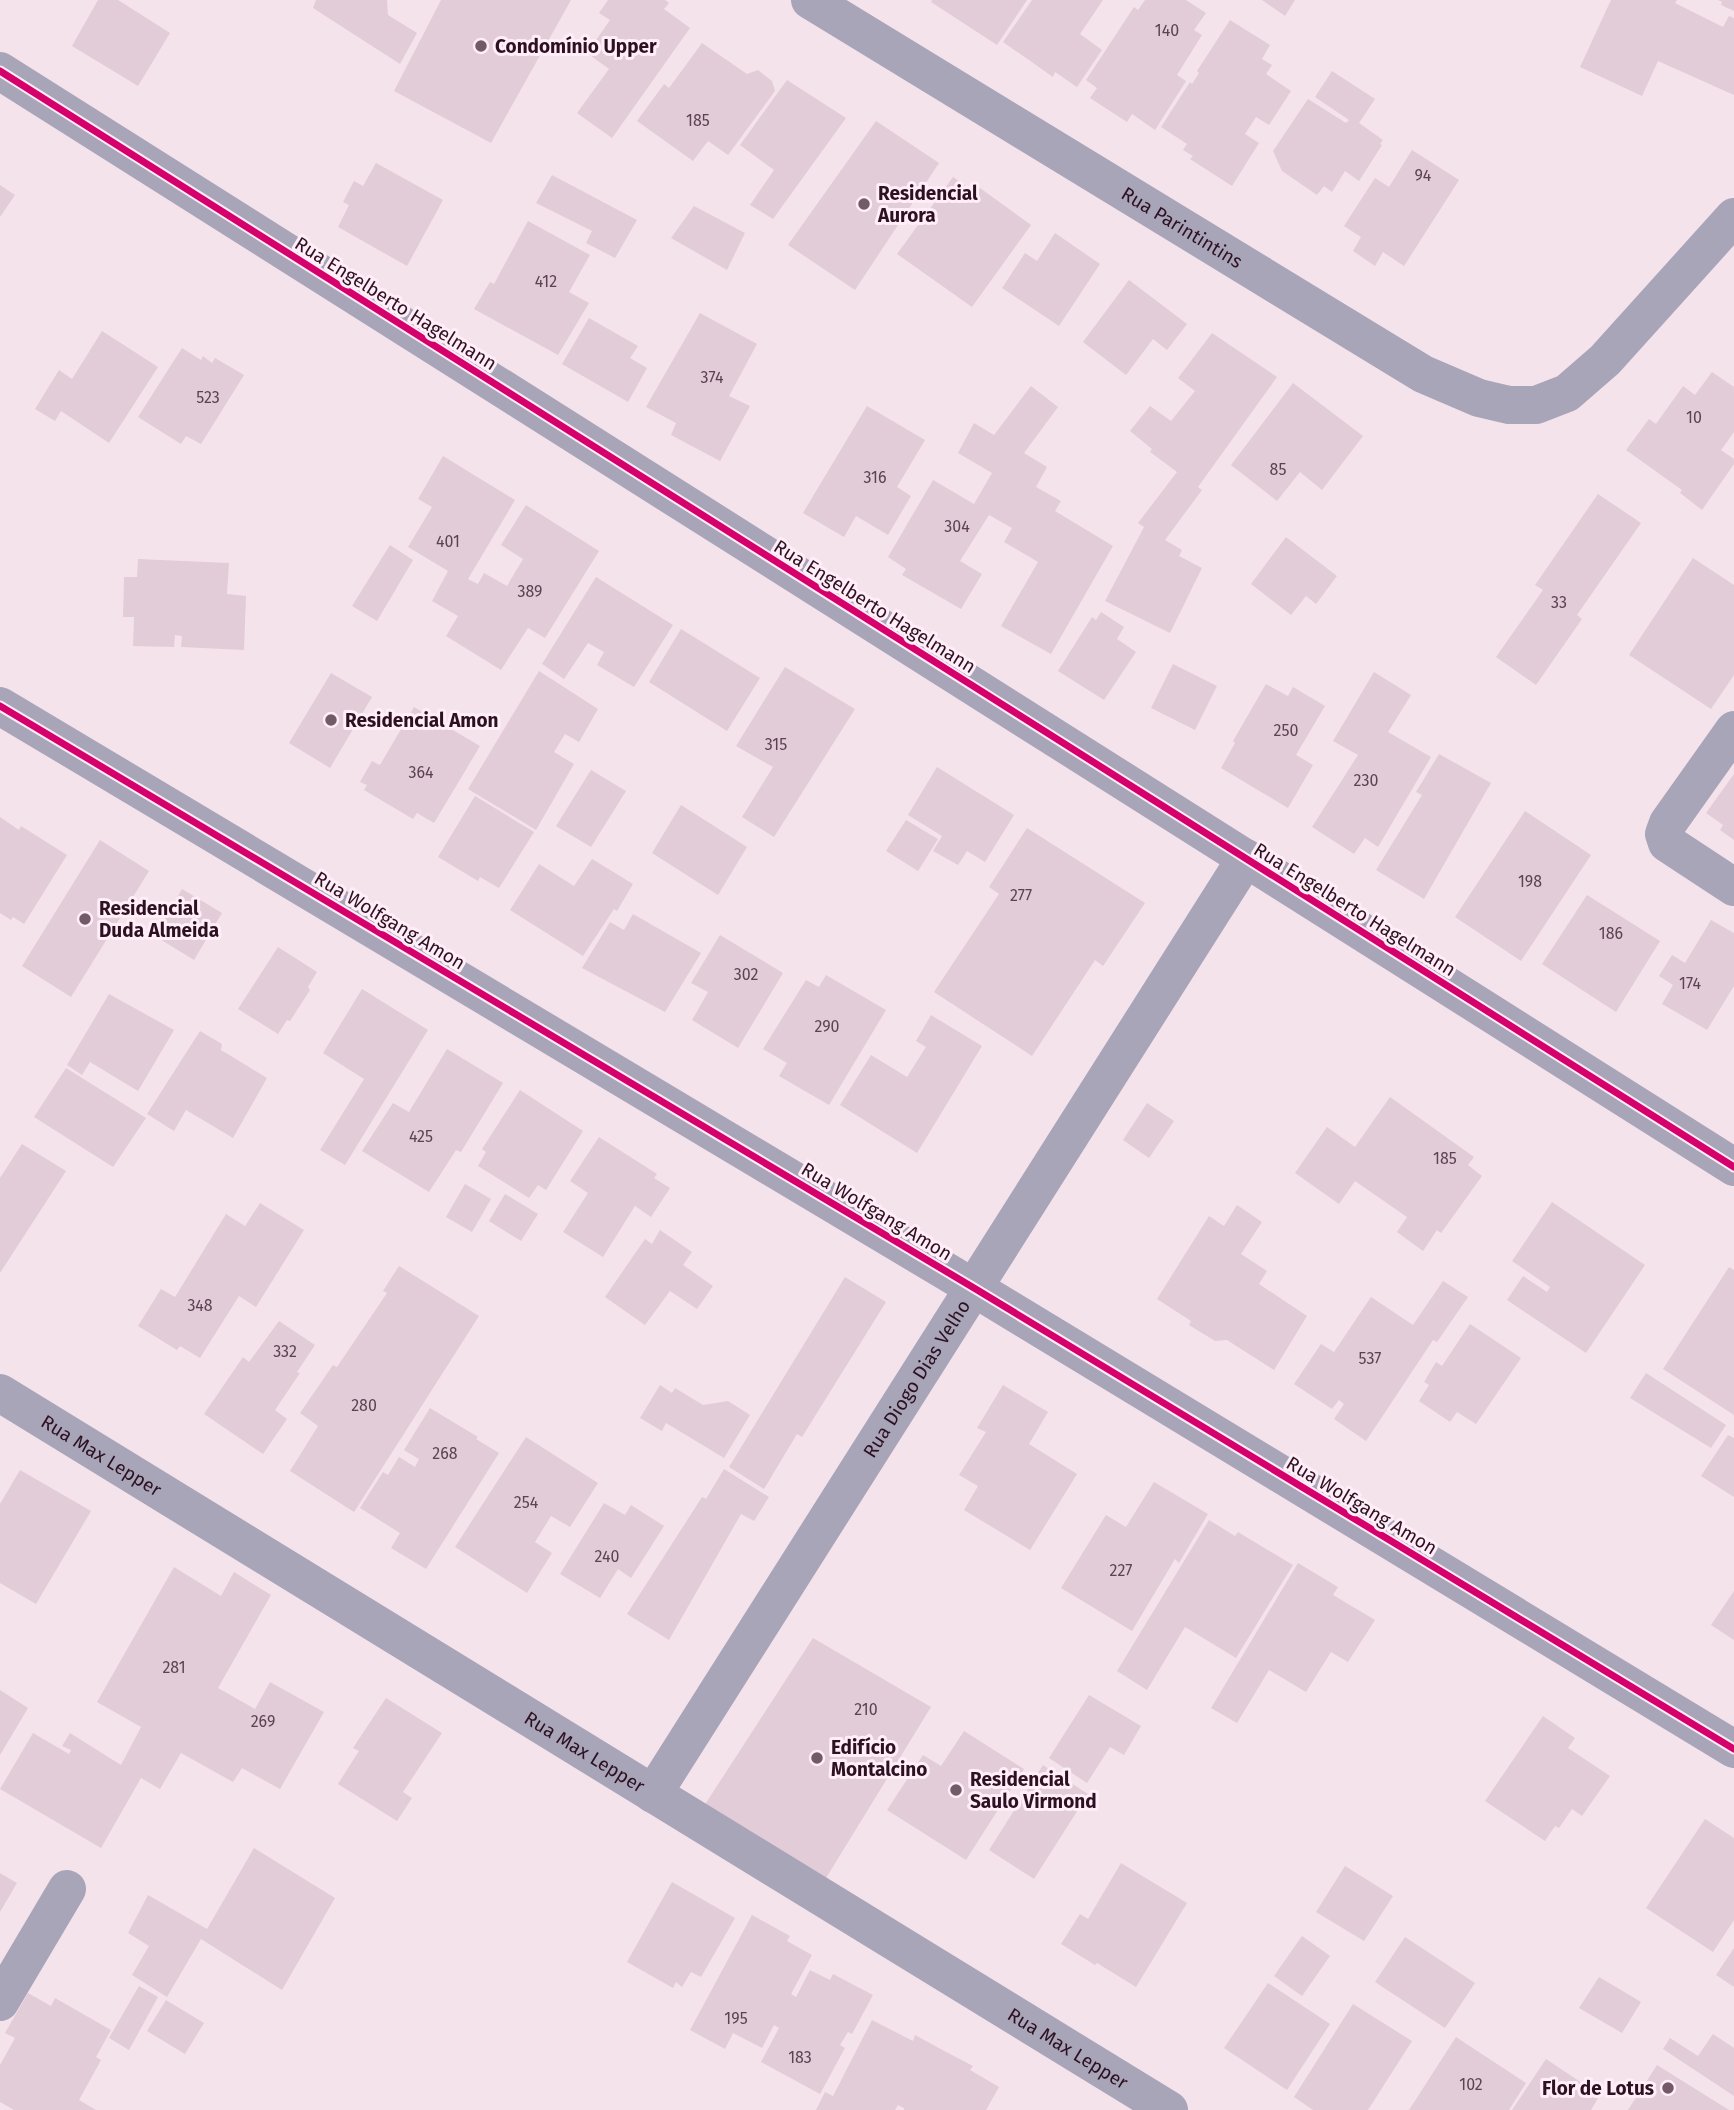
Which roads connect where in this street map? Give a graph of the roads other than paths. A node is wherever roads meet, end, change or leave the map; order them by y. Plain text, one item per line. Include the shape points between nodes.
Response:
1 (810, 0) edge
2 (0, 71) edge
3 (1734, 217) edge
4 (0, 706) edge
5 (1734, 730) edge
6 (1246, 858) junction
7 (1734, 887) edge
8 (1734, 1167) edge
9 (974, 1288) junction
10 (0, 1393) edge
11 (1734, 1749) edge
12 (653, 1794) junction
13 (67, 1889) dead end
14 (0, 2002) edge
15 (1169, 2110) edge

1 - 3 street, Rua Parintintins via 1423,374 1508,405 1536,405 1567,393 1605,360
2 - 6 street, Rua Engelberto Hagelmann
4 - 9 street, Rua Wolfgang Amon
5 - 7 street via 1664,834 1667,843
6 - 8 street, Rua Engelberto Hagelmann
6 - 9 street, Rua Diogo Dias Velho
9 - 11 street, Rua Wolfgang Amon
9 - 12 street, Rua Diogo Dias Velho
10 - 12 street, Rua Max Lepper
12 - 15 street, Rua Max Lepper
13 - 14 street

